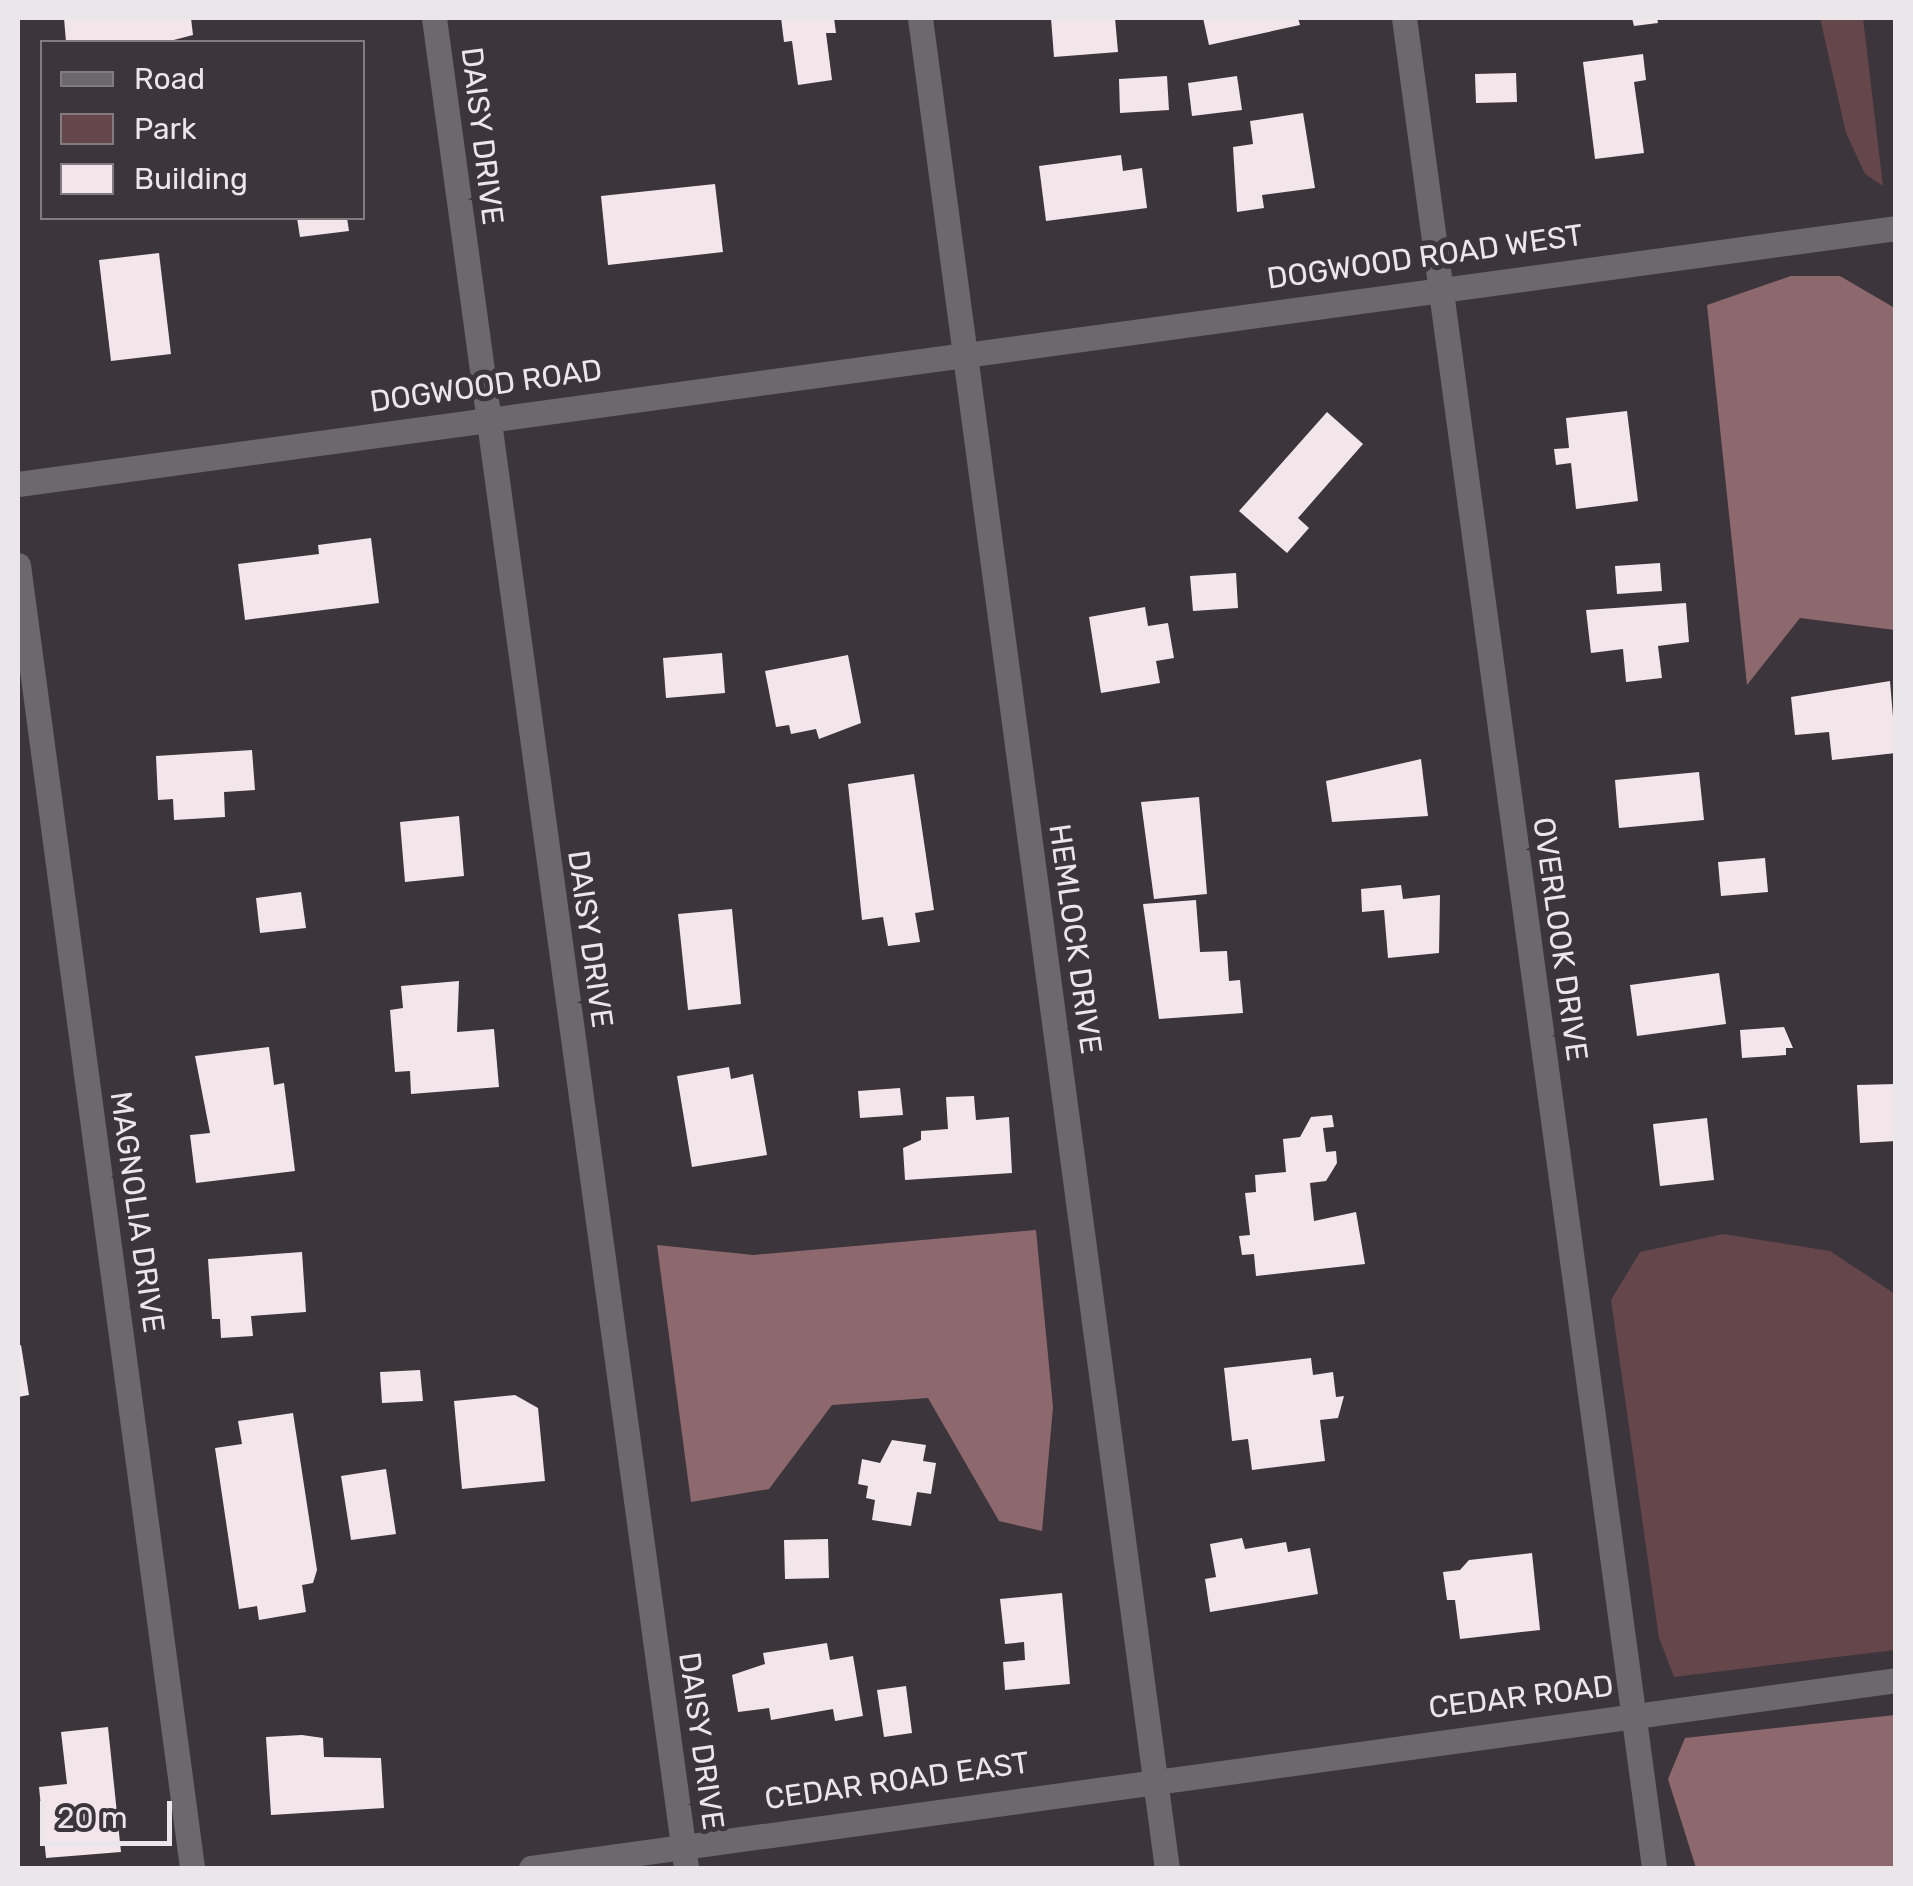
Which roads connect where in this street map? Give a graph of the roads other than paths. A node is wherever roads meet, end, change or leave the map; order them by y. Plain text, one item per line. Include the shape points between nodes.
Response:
1 (434, 18) edge
2 (920, 18) edge
3 (1404, 18) edge
4 (1896, 228) edge
5 (1438, 288) junction
6 (964, 351) junction
7 (486, 419) junction
8 (18, 484) edge
9 (18, 565) edge
10 (1896, 1680) edge
11 (1634, 1716) junction
12 (1154, 1778) junction
13 (684, 1856) edge
14 (192, 1868) edge
15 (531, 1868) edge
16 (1166, 1868) edge
17 (1654, 1868) edge

1 - 7 street, DAISY DRIVE
2 - 6 street, HEMLOCK DRIVE
3 - 5 street, OVERLOOK DRIVE
4 - 5 street, DOGWOOD ROAD WEST
5 - 6 street, DOGWOOD ROAD WEST
5 - 11 street, OVERLOOK DRIVE
6 - 7 street, DOGWOOD ROAD
6 - 12 street, HEMLOCK DRIVE
7 - 8 street, DOGWOOD ROAD
7 - 13 street, DAISY DRIVE
9 - 14 street, MAGNOLIA DRIVE
10 - 11 street, CEDAR ROAD
11 - 12 street, CEDAR ROAD
11 - 17 street, OVERLOOK DRIVE
12 - 13 street, CEDAR ROAD EAST
12 - 16 street, HEMLOCK DRIVE
13 - 15 street, CEDAR ROAD EAST

